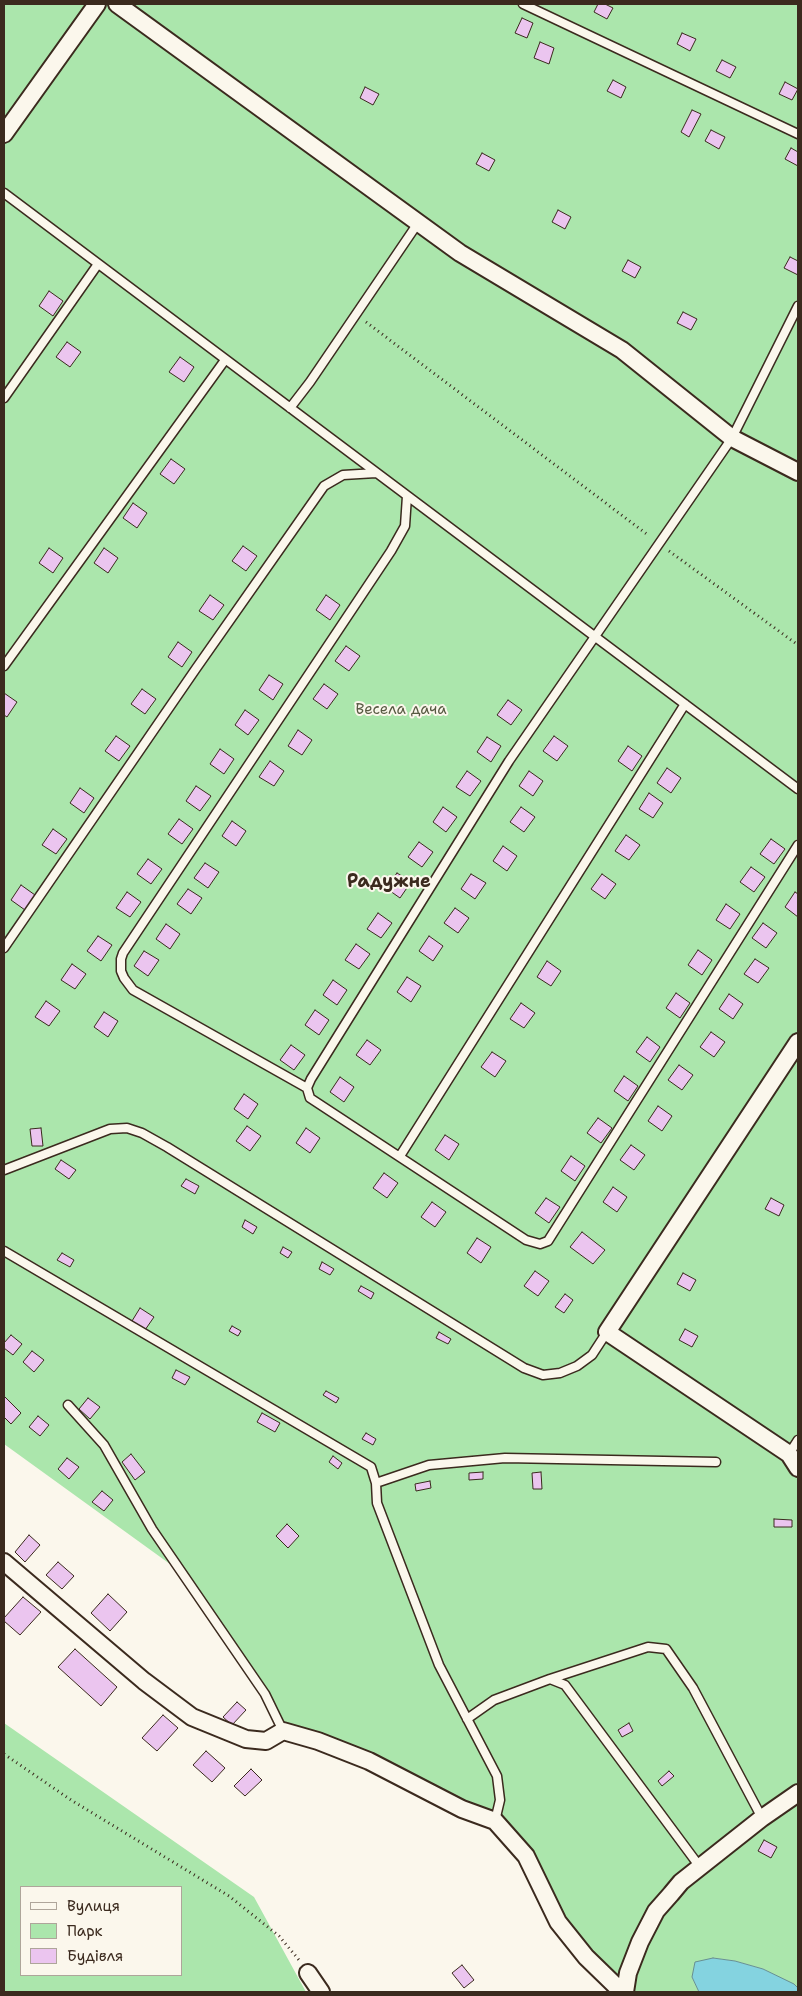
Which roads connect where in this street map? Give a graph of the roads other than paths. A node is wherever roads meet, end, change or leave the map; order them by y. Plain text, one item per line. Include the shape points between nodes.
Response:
1 (97, 4) edge
2 (117, 4) edge
3 (523, 4) edge
4 (4, 134) edge
5 (798, 134) edge
6 (4, 193) edge
7 (418, 223) junction
8 (98, 264) junction
9 (798, 306) edge
10 (225, 360) junction
11 (4, 398) edge
12 (290, 408) junction
13 (732, 438) junction
14 (798, 472) edge
15 (376, 473) junction
16 (407, 496) junction
17 (594, 637) junction
18 (4, 666) edge
19 (685, 704) junction
20 (798, 788) edge
21 (798, 845) edge
22 (4, 948) edge
23 (798, 1042) edge
24 (307, 1088) junction
25 (400, 1156) junction
26 (4, 1170) edge
27 (4, 1251) edge
28 (607, 1332) junction
29 (68, 1405) dead end
30 (795, 1454) edge
31 (716, 1462) dead end
32 (376, 1483) junction
33 (4, 1562) edge
34 (550, 1679) junction
35 (467, 1719) junction
36 (283, 1731) junction
37 (798, 1793) edge
38 (762, 1818) junction
39 (495, 1821) junction
40 (700, 1867) junction
41 (308, 1973) road end
42 (321, 1992) edge
43 (623, 1992) edge

1 - 4 street
2 - 7 street
3 - 5 lane
6 - 8 lane
7 - 12 lane
7 - 13 street via 460,253 622,350
8 - 10 lane
8 - 11 lane
9 - 13 lane
10 - 12 lane
10 - 18 lane
12 - 15 lane
13 - 14 street
13 - 17 lane
15 - 16 lane
15 - 22 lane via 343,475 324,486
16 - 17 lane
16 - 24 lane via 405,526 391,551 121,959 121,971 132,990
17 - 19 lane
17 - 24 lane via 509,761
19 - 20 lane
19 - 25 lane
21 - 25 lane via 548,1241 540,1244 526,1240
23 - 28 street
24 - 25 lane via 310,1098
26 - 28 lane via 110,1129 127,1128 167,1147 524,1368 543,1375 577,1366 592,1354
27 - 32 lane via 371,1467
28 - 30 street
29 - 36 lane via 104,1445 152,1529 265,1694
31 - 32 lane via 506,1458 429,1465
32 - 35 lane via 377,1503 439,1665
33 - 36 street via 144,1681 192,1717 246,1740 266,1741
34 - 35 lane via 494,1700
34 - 38 lane via 648,1647 666,1649 693,1688
34 - 40 lane via 565,1685 574,1695
35 - 39 lane via 497,1776 500,1800
36 - 39 street via 368,1761 462,1809
37 - 38 street
38 - 40 street
39 - 43 street via 526,1856 558,1922 586,1957
40 - 43 street via 681,1882 656,1911 640,1942
41 - 42 street

